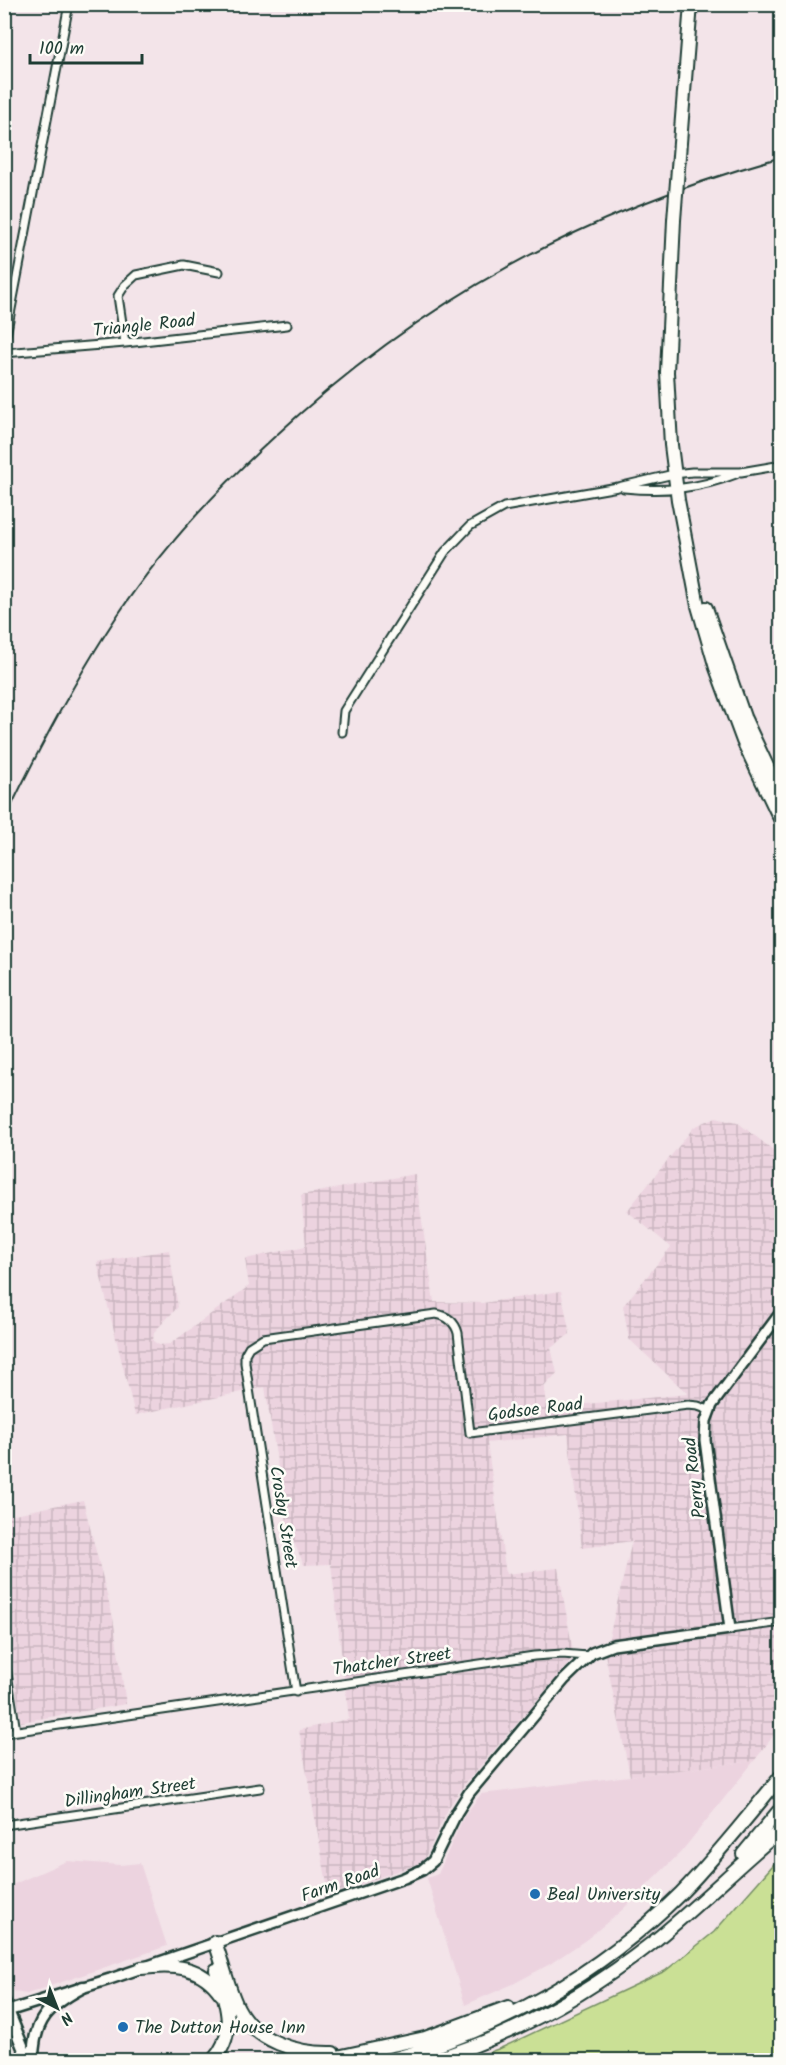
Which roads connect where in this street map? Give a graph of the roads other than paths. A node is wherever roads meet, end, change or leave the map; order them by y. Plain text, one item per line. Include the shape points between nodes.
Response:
1 (69, 4) edge
2 (691, 4) edge
3 (219, 272) dead end
4 (287, 325) dead end
5 (124, 343) junction
6 (4, 346) edge
7 (4, 353) edge
8 (782, 465) edge
9 (741, 472) junction
10 (674, 474) junction
11 (618, 487) junction
12 (676, 489) junction
13 (693, 570) junction
14 (342, 732) dead end
15 (782, 798) edge
16 (782, 823) edge
17 (782, 1311) edge
18 (249, 1347) joint
19 (709, 1410) junction
20 (782, 1622) edge
21 (730, 1629) junction
22 (4, 1654) edge
23 (588, 1656) junction
24 (296, 1692) junction
25 (16, 1731) junction
26 (4, 1733) edge
27 (781, 1776) edge
28 (260, 1788) dead end
29 (782, 1808) edge
30 (4, 1826) edge
31 (782, 1829) edge
32 (695, 1905) junction
33 (215, 1942) junction
34 (590, 1967) junction
35 (141, 1968) junction
36 (83, 1987) junction
37 (6, 2006) edge
38 (227, 2006) junction
39 (490, 2040) junction
40 (379, 2049) junction
41 (28, 2061) edge
42 (33, 2061) edge
43 (213, 2061) edge
44 (323, 2061) edge
45 (388, 2061) edge
46 (432, 2061) edge
47 (443, 2061) edge

1 - 6 street
2 - 10 highway, bridge via 667,372
3 - 5 street via 184,265 136,275 118,296
4 - 5 street, Triangle Road
5 - 7 street, Triangle Road
8 - 9 street
9 - 10 street
9 - 12 street via 715,482
10 - 11 street
10 - 12 highway
11 - 12 street
11 - 14 street via 504,507 470,526 445,552 344,711
12 - 13 highway
13 - 15 highway via 744,717
13 - 16 highway via 701,618 722,687 753,765
17 - 19 street, Perry Road
18 - 19 street, Godsoe Road via 263,1338 436,1314 450,1319 458,1333 470,1433 688,1405
18 - 24 street, Crosby Street via 245,1363
19 - 21 street, Perry Road via 705,1440
20 - 21 street, Thatcher Street
21 - 23 street, Thatcher Street via 613,1645
22 - 25 street
23 - 24 street, Thatcher Street via 534,1656
23 - 33 street, Farm Road via 469,1793 436,1857 426,1868
24 - 25 street, Thatcher Street
25 - 26 street, Thatcher Street
27 - 34 highway via 685,1888 642,1928
28 - 30 street, Dillingham Street
29 - 32 highway
31 - 32 highway
32 - 39 highway via 593,1986
33 - 35 street, Farm Road
33 - 38 highway via 214,1963
33 - 40 highway via 239,2009 263,2035 311,2053
34 - 40 highway via 475,2021
34 - 45 highway via 540,1999 486,2026
35 - 36 street, Farm Road
35 - 38 highway via 173,1966 194,1970 213,1984
36 - 37 street, Farm Road
36 - 42 main road via 41,2018
37 - 41 main road
38 - 43 highway via 226,2039
39 - 46 highway
39 - 47 highway
40 - 44 highway

